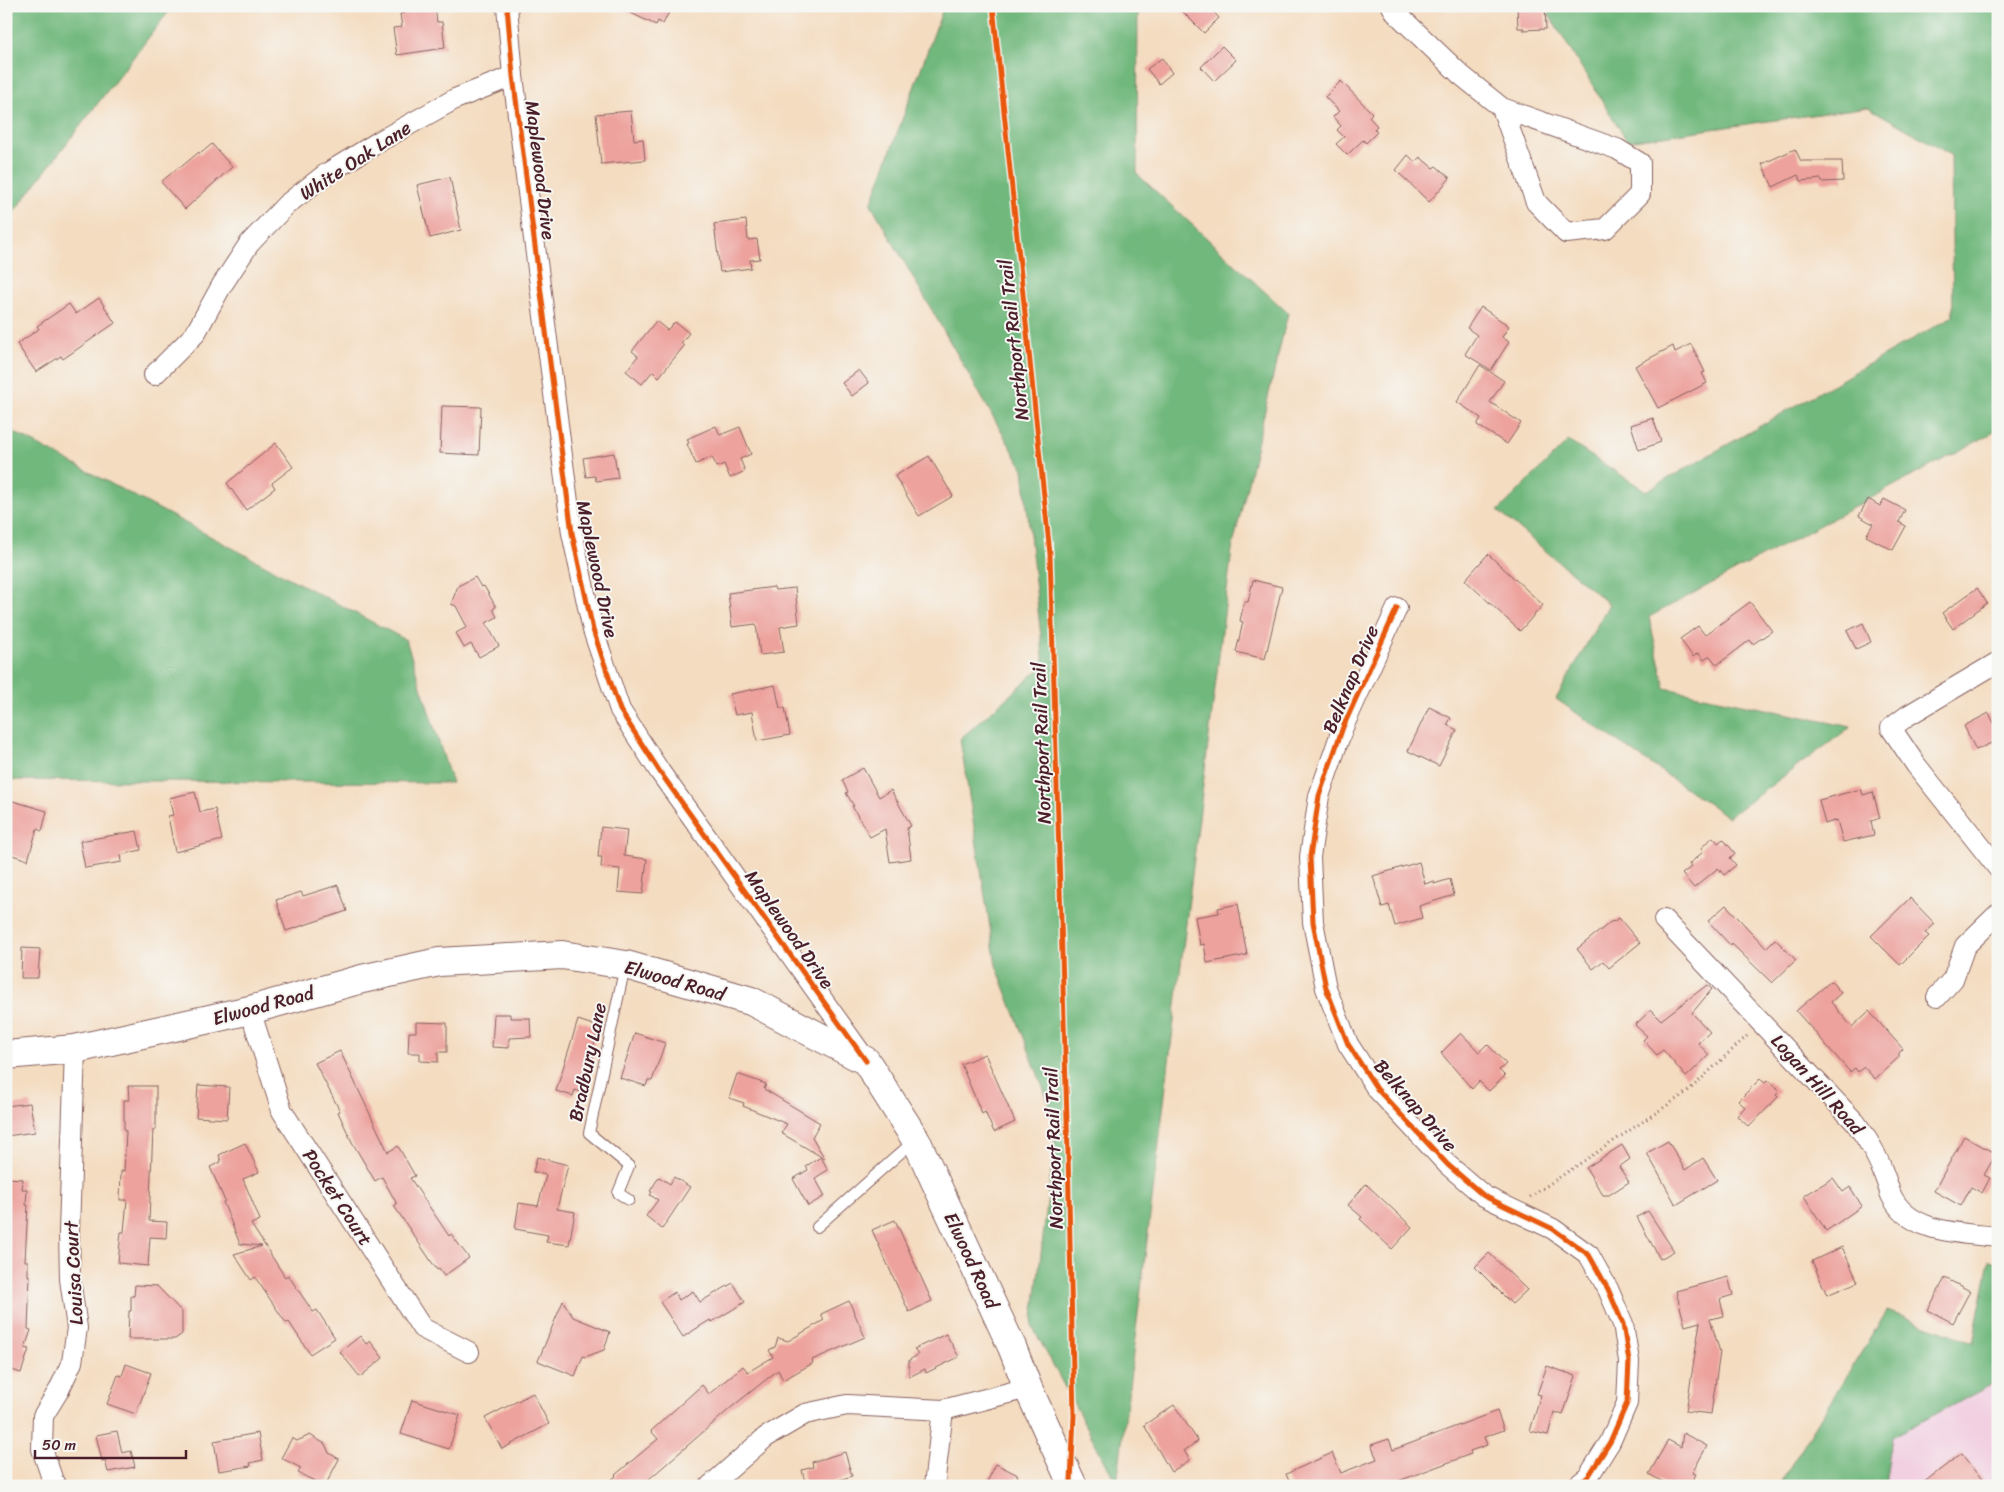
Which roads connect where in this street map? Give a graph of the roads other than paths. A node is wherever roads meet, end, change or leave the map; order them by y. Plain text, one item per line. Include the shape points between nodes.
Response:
1 (507, 6) edge
2 (1392, 6) edge
3 (513, 76) junction
4 (1502, 108) junction
5 (154, 375) dead end
6 (1397, 608) dead end
7 (1998, 662) edge
8 (1998, 868) edge
9 (1998, 914) edge
10 (1664, 920) dead end
11 (626, 965) junction
12 (1937, 997) dead end
13 (250, 1010) junction
14 (76, 1049) junction
15 (6, 1055) edge
16 (866, 1061) junction
17 (916, 1140) junction
18 (629, 1200) dead end
19 (817, 1227) dead end
20 (1998, 1237) edge
21 (469, 1352) dead end
22 (1028, 1388) junction
23 (943, 1410) junction
24 (56, 1486) edge
25 (710, 1486) edge
26 (934, 1486) edge
27 (1073, 1486) edge
28 (1577, 1486) edge

1 - 3 street, Maplewood Drive
2 - 4 street via 1461,76
3 - 5 street, White Oak Lane via 455,99 380,141 326,174 286,205 248,244 195,334
3 - 16 street, Maplewood Drive via 572,533 593,630 620,710 660,772
4 - 4 street via 1536,202 1566,233 1605,229 1640,194 1640,163 1617,149
6 - 28 street, Belknap Drive via 1343,726 1320,796 1310,857 1313,922 1326,988 1348,1044 1377,1089 1448,1165 1484,1196 1552,1229 1588,1255 1608,1288 1623,1324 1629,1361 1627,1403 1610,1442 1588,1478
7 - 8 street via 1891,728 1916,765
9 - 12 street via 1965,946 1953,979
10 - 20 street, Logan Hill Road via 1855,1122 1870,1142 1890,1194 1907,1215 1938,1230
11 - 13 main road, Elwood Road via 562,955 439,962
11 - 16 main road, Elwood Road via 751,1001
11 - 18 lane, Bradbury Lane via 589,1132 629,1166 618,1194
13 - 14 main road, Elwood Road
13 - 21 street, Pocket Court via 282,1111 422,1328
14 - 15 main road, Elwood Road
14 - 24 street, Louisa Court via 69,1232 70,1279 77,1328 72,1362 60,1390 43,1416 42,1449
16 - 17 main road, Elwood Road
17 - 19 lane
17 - 22 main road, Elwood Road
22 - 23 street
22 - 27 main road, Elwood Road
23 - 25 street via 847,1405 805,1414 766,1437
23 - 26 street

